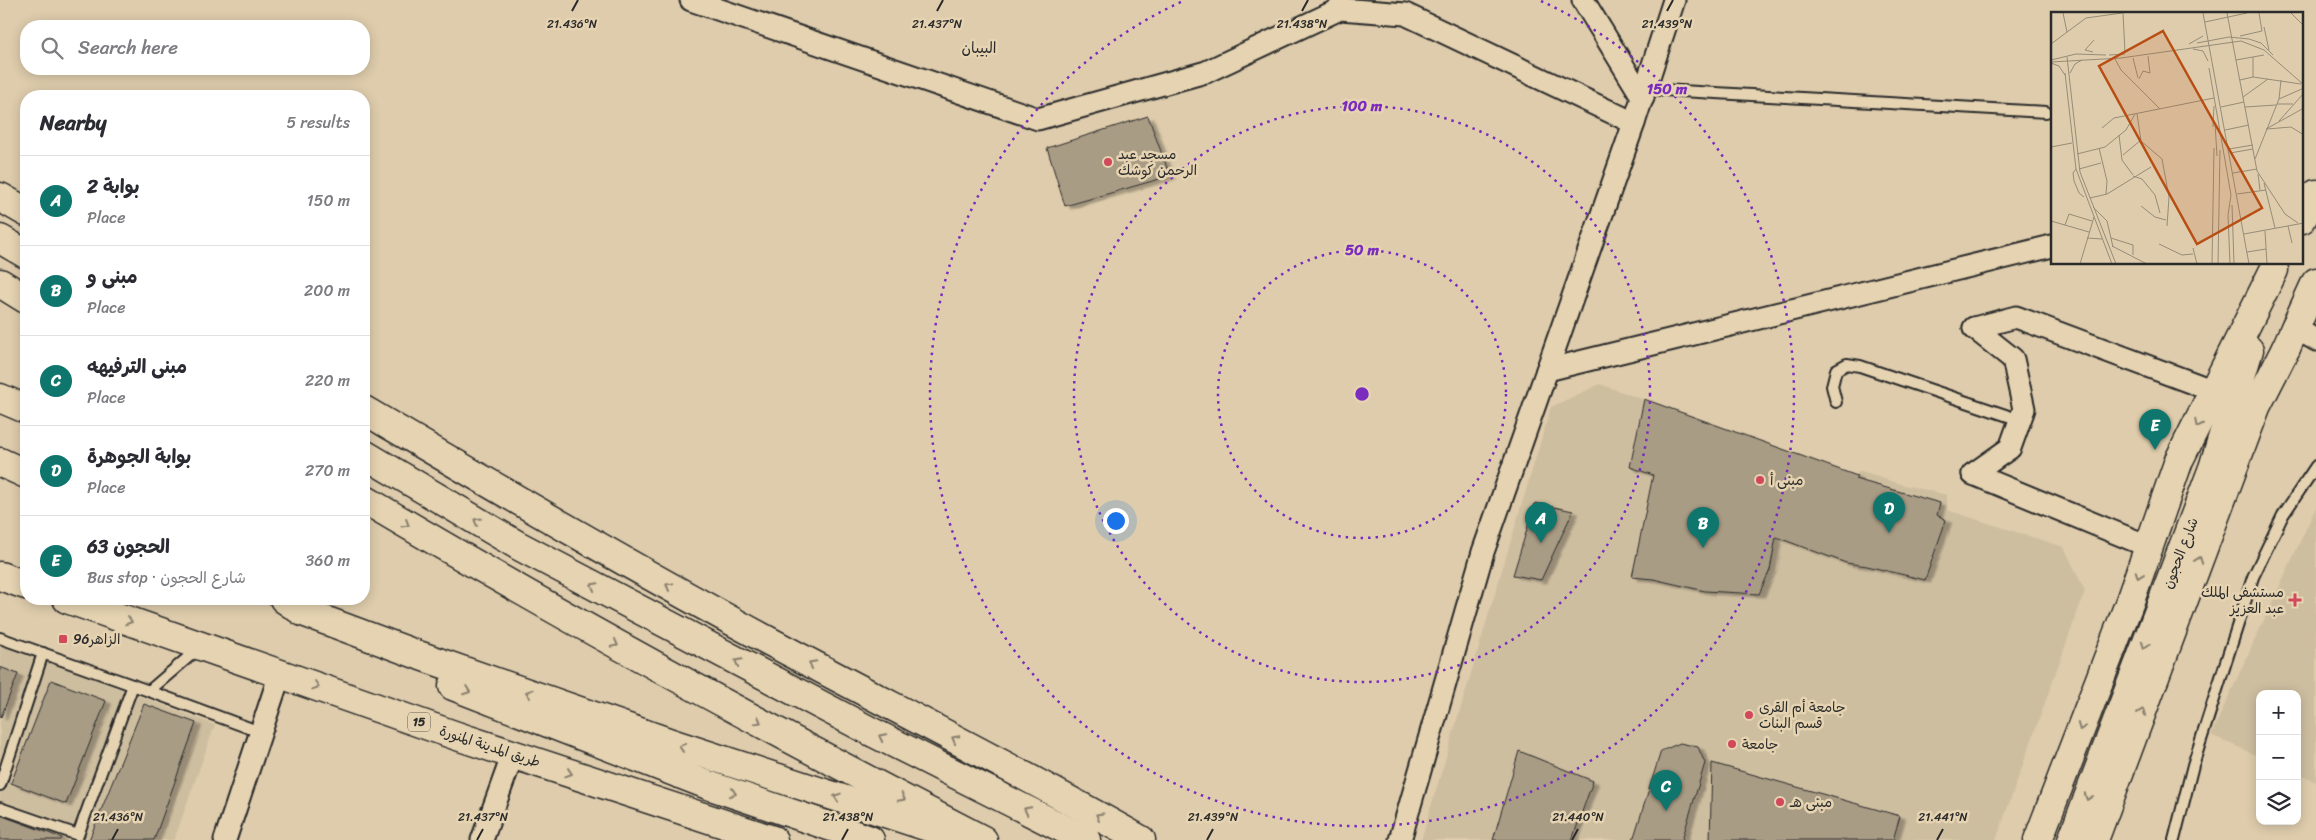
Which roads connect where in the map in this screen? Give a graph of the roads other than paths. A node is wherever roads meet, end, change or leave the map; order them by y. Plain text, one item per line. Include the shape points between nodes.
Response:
1 (691, 0) edge
2 (1584, 0) edge
3 (1674, 0) edge
4 (1347, 5) edge
5 (1644, 93) junction
6 (2046, 112) dead end
7 (1634, 123) junction
8 (2316, 194) edge
9 (0, 197) edge
10 (2304, 201) edge
11 (20, 209) edge
12 (2304, 215) edge
13 (0, 239) edge
14 (2051, 246) edge
15 (20, 251) edge
16 (2273, 266) edge
17 (2316, 282) edge
18 (0, 284) edge
19 (20, 296) edge
20 (2299, 339) edge
21 (1547, 370) junction
22 (2214, 391) junction
23 (0, 398) edge
24 (1836, 402) dead end
25 (20, 406) edge
26 (370, 414) edge
27 (2020, 420) junction
28 (370, 458) edge
29 (0, 462) edge
30 (2316, 466) edge
31 (20, 471) edge
32 (2222, 471) junction
33 (370, 503) edge
34 (2150, 547) junction
35 (0, 576) edge
36 (20, 583) edge
37 (84, 605) edge
38 (276, 605) edge
39 (293, 605) edge
40 (0, 638) edge
41 (201, 646) junction
42 (43, 653) junction
43 (280, 674) junction
44 (133, 685) junction
45 (149, 691) junction
46 (260, 732) junction
47 (513, 754) junction
48 (0, 785) edge
49 (0, 808) edge
50 (725, 832) edge
51 (225, 840) edge
52 (482, 840) edge
53 (773, 840) edge
54 (870, 840) edge
55 (966, 840) edge
56 (983, 840) edge
57 (1086, 840) edge
58 (1141, 840) edge
59 (1400, 840) edge
60 (2038, 840) edge
61 (2072, 840) edge
62 (2094, 840) edge
63 (2114, 840) edge
64 (2174, 840) edge

1 - 4 street via 1038,119 1206,72
2 - 5 street
3 - 5 street
4 - 7 street via 1405,14
5 - 6 lane
5 - 7 street
7 - 21 street
8 - 10 street
8 - 12 main road
9 - 11 main road
13 - 15 main road
14 - 21 street
16 - 22 main road
16 - 32 main road, شارع الحجون
17 - 20 main road, شارع الحجون
18 - 19 main road
20 - 32 main road, شارع الحجون via 2256,407
20 - 63 main road
21 - 59 street via 1483,552
22 - 27 street via 2016,317 1974,328 2013,359 2024,409
22 -> 34 main road via 2179,460
23 - 25 main road
24 - 27 lane via 1832,386 1836,370 1847,364
58 -> 26 main road via 1081,805 766,640
27 - 34 street via 2010,448 1973,474
57 -> 28 main road via 872,732 519,546
29 - 31 main road
30 - 64 lane via 2283,515 2253,577
32 -> 61 main road, شارع الحجون
62 -> 32 main road, شارع الحجون
33 -> 56 main road via 511,587
34 -> 60 main road
35 - 36 main road
37 -> 41 main road, طريق المدينة المنورة / 15
38 -> 54 main road via 393,663 708,785
55 -> 39 main road via 421,656 303,612
40 - 42 lane
41 - 43 main road, طريق المدينة المنورة / 15
41 - 45 lane
42 - 44 lane
42 - 48 lane
43 - 46 street
43 -> 47 main road, طريق المدينة المنورة / 15
44 - 45 lane
44 - 49 lane via 78,836
45 - 46 lane
46 - 51 street
47 -> 50 main road, طريق المدينة المنورة / 15
47 - 52 street
50 - 53 main road, طريق المدينة المنورة / 15

